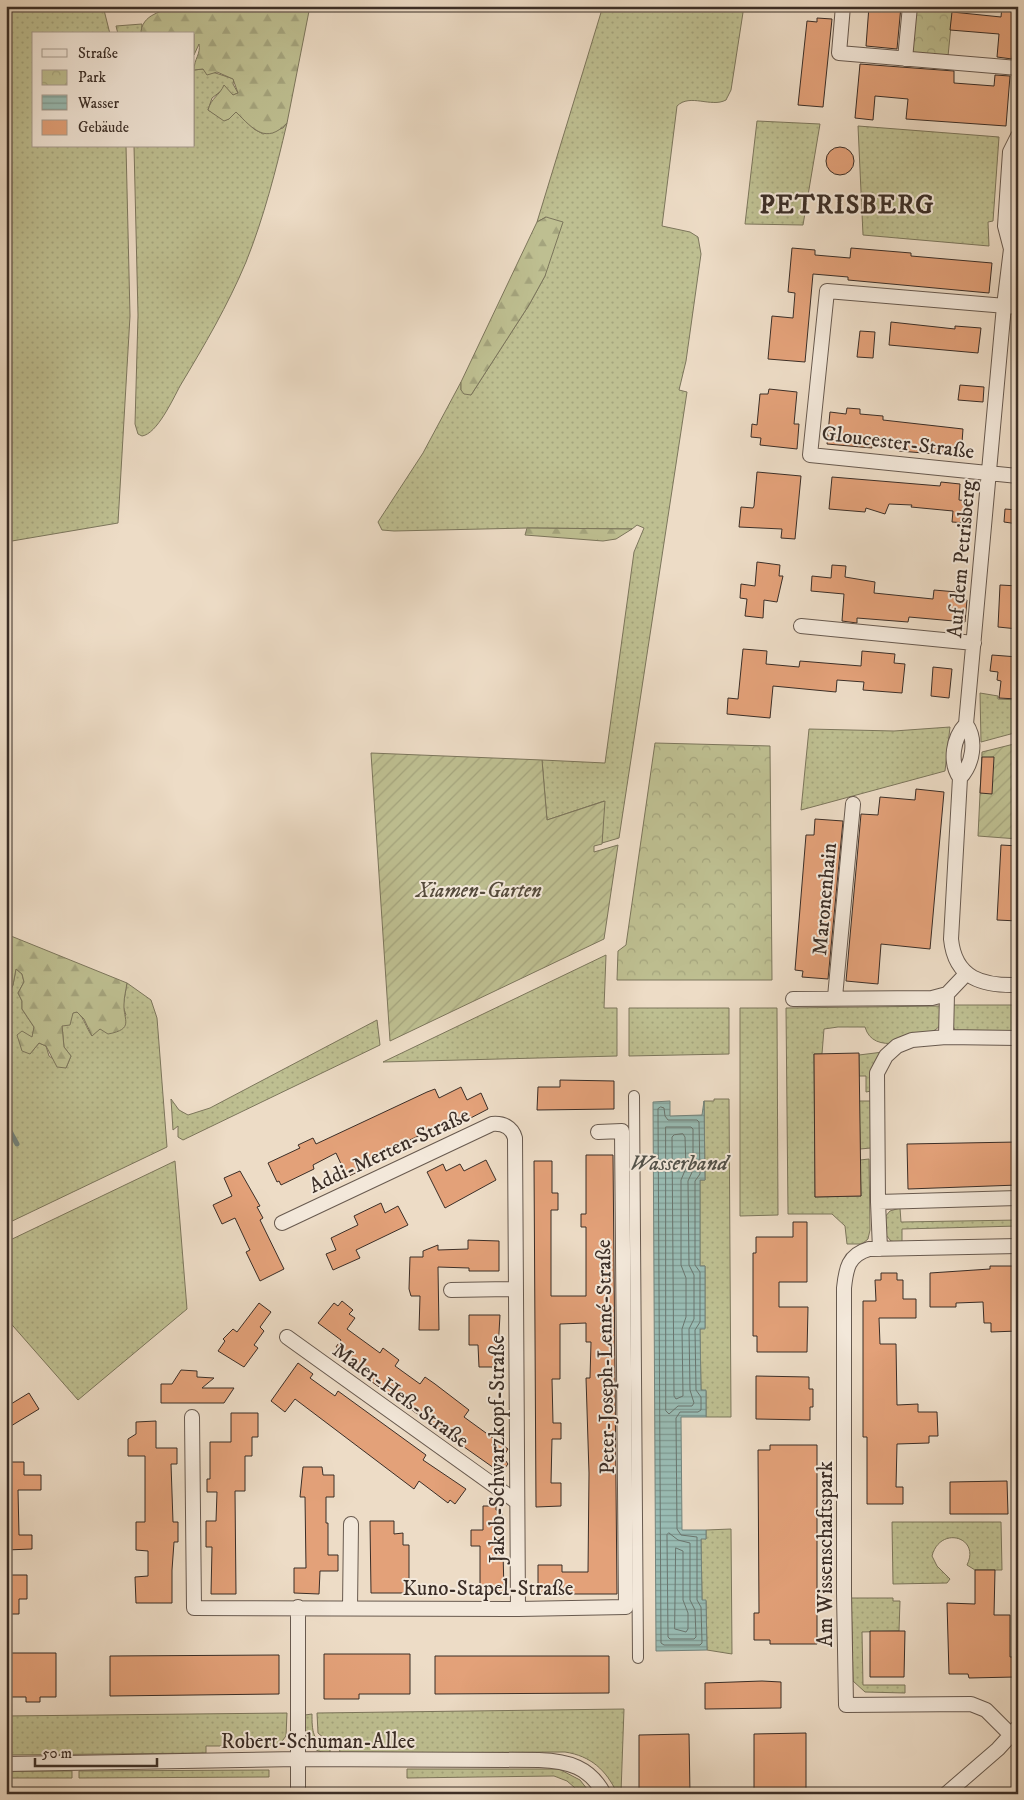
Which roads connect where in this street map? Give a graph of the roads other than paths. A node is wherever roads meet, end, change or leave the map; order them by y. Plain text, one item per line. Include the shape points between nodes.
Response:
1 (844, 6) edge
2 (910, 6) edge
3 (905, 59) junction
4 (1018, 68) edge
5 (1018, 136) edge
6 (1018, 228) edge
7 (1011, 249) junction
8 (1004, 306) junction
9 (1018, 307) edge
10 (989, 473) junction
11 (1018, 476) edge
12 (801, 626) dead end
13 (974, 643) junction
14 (853, 804) dead end
15 (966, 974) junction
16 (1018, 985) edge
17 (947, 994) junction
18 (835, 997) junction
19 (793, 999) dead end
20 (946, 1037) junction
21 (1018, 1038) edge
22 (634, 1096) dead end
23 (513, 1132) joint
24 (598, 1132) dead end
25 (1018, 1198) edge
26 (878, 1202) junction
27 (282, 1223) dead end
28 (1018, 1246) edge
29 (880, 1250) junction
30 (452, 1290) dead end
31 (516, 1290) junction
32 (287, 1338) dead end
33 (192, 1417) dead end
34 (517, 1502) junction
35 (351, 1524) dead end
36 (626, 1607) joint
37 (298, 1608) junction
38 (350, 1608) junction
39 (518, 1609) junction
40 (638, 1658) dead end
41 (1014, 1731) edge
42 (298, 1760) junction
43 (6, 1764) edge
44 (298, 1794) edge
45 (604, 1794) edge
46 (946, 1794) edge

1 - 3 street via 839,53
2 - 3 street
3 - 4 street
5 - 7 street, Auf dem Petrisberg via 1010,152 1005,226
6 - 7 street, Auf dem Petrisberg
7 - 8 street, Auf dem Petrisberg
8 - 9 street
8 - 10 street, Auf dem Petrisberg
8 - 10 street, Gloucester-Straße via 827,291 810,454
10 - 11 street
10 - 13 street, Auf dem Petrisberg
12 - 13 street
13 - 15 street, Auf dem Petrisberg via 966,724 954,748 954,765 960,778 951,939 954,956
14 - 18 street, Maronenhain
15 - 16 street via 984,982
15 - 17 street
17 - 18 street via 932,998
17 - 20 street
18 - 19 street
20 - 21 street
20 - 26 street via 906,1041 892,1049 879,1066 876,1096
22 - 40 street
23 - 27 street, Addi-Merten-Straße via 506,1126 492,1124
23 - 31 street, Jakob-Schwarzkopf-Straße
24 - 36 street, Peter-Joseph-Lenné-Straße via 622,1131
25 - 26 street
26 - 29 street
28 - 29 street, Am Wissenschaftspark
29 - 41 street, Am Wissenschaftspark via 869,1249 856,1254 846,1267 846,1706 971,1704 986,1710
30 - 31 street
31 - 34 street, Jakob-Schwarzkopf-Straße
32 - 34 street, Maler-Heß-Straße
33 - 37 street, Kuno-Stapel-Straße via 194,1608
34 - 39 street, Jakob-Schwarzkopf-Straße
35 - 38 street
36 - 39 street, Kuno-Stapel-Straße
37 - 38 street, Kuno-Stapel-Straße
37 - 42 street
38 - 39 street, Kuno-Stapel-Straße
41 - 46 street
42 - 43 street, Robert-Schuman-Allee
42 - 44 street
42 - 45 street, Robert-Schuman-Allee via 556,1761 577,1766 591,1775

